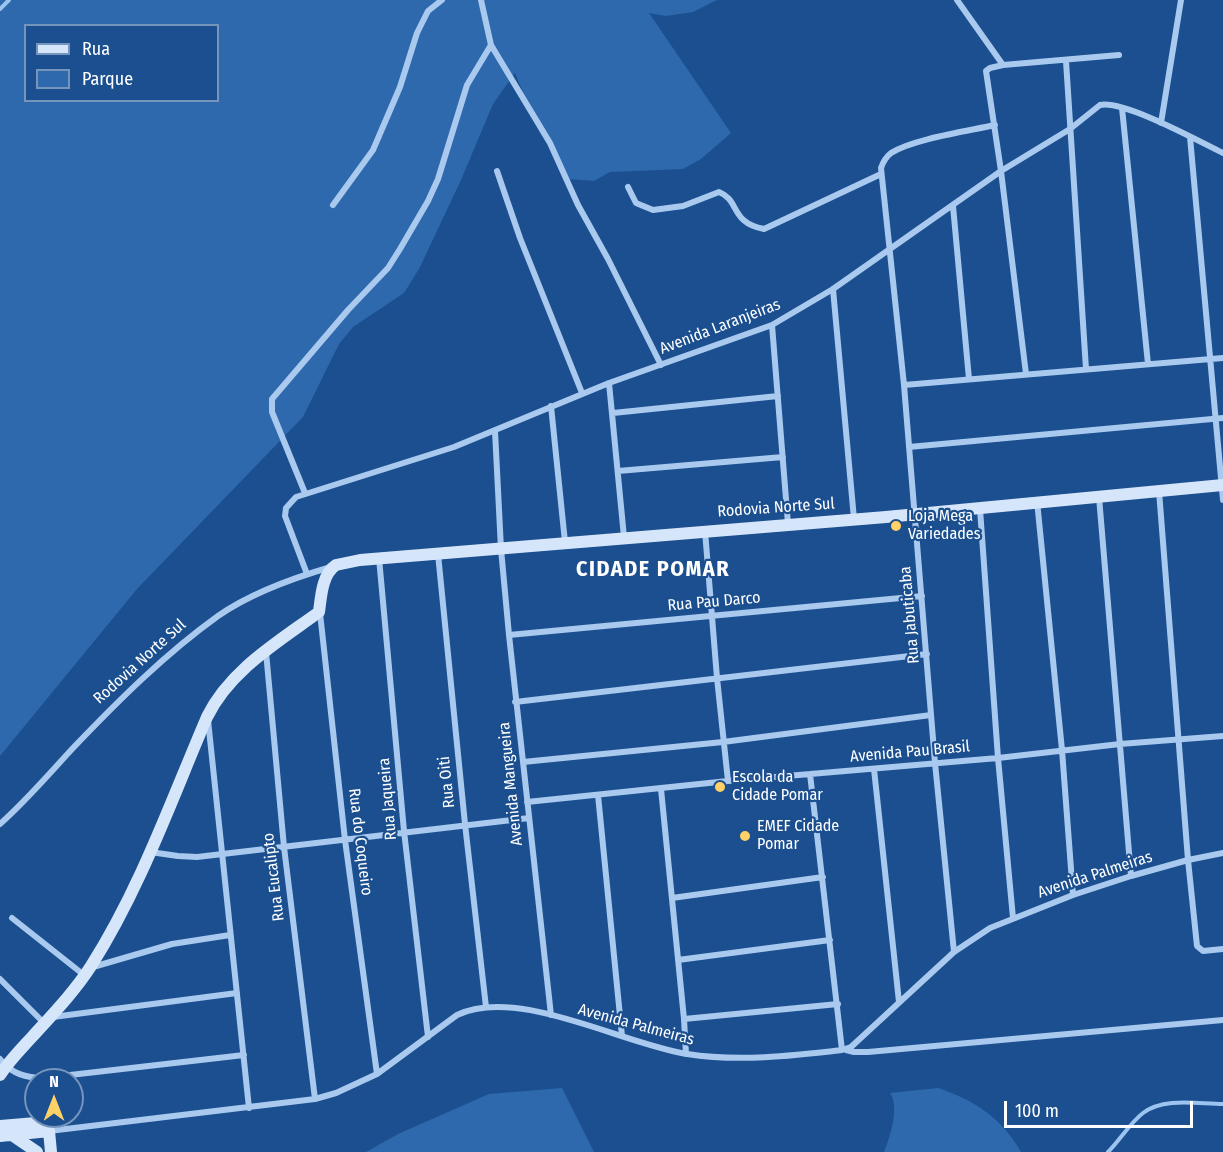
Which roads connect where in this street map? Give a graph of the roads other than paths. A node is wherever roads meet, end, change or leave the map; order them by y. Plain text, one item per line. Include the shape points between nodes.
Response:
1 (442, 0) edge
2 (481, 0) edge
3 (957, 0) edge
4 (1181, 0) edge
5 (491, 45) junction
6 (1119, 55) dead end
7 (1066, 61) junction
8 (1003, 65) junction
9 (1122, 108) junction
10 (1161, 123) junction
11 (995, 125) junction
12 (1070, 129) junction
13 (1190, 137) junction
14 (1223, 153) edge
15 (497, 171) dead end
16 (881, 171) junction
17 (1001, 171) junction
18 (628, 188) dead end
19 (333, 205) dead end
20 (953, 206) junction
21 (890, 250) junction
22 (833, 289) junction
23 (772, 325) junction
24 (1223, 358) edge
25 (1210, 359) junction
26 (1148, 364) junction
27 (661, 365) junction
28 (1086, 369) junction
29 (1026, 374) junction
30 (969, 379) junction
31 (609, 383) junction
32 (904, 385) junction
33 (582, 393) junction
34 (778, 396) junction
35 (551, 406) junction
36 (613, 413) junction
37 (1219, 418) edge
38 (495, 430) junction
39 (909, 447) junction
40 (783, 457) junction
41 (618, 471) junction
42 (1222, 485) edge
43 (1159, 490) junction
44 (305, 494) junction
45 (1099, 495) junction
46 (1223, 500) edge
47 (1037, 501) junction
48 (980, 508) junction
49 (915, 514) junction
50 (854, 519) junction
51 (788, 524) junction
52 (705, 530) junction
53 (624, 537) junction
54 (565, 542) junction
55 (501, 549) junction
56 (438, 554) junction
57 (379, 558) junction
58 (332, 567) junction
59 (307, 574) junction
60 (922, 596) junction
61 (320, 612) junction
62 (712, 616) junction
63 (509, 635) junction
64 (266, 651) junction
65 (927, 654) junction
66 (717, 678) junction
67 (516, 702) junction
68 (931, 715) junction
69 (207, 717) junction
70 (1223, 736) edge
71 (1179, 740) junction
72 (723, 742) junction
73 (1120, 744) junction
74 (1062, 750) junction
75 (998, 758) junction
76 (523, 762) junction
77 (935, 763) junction
78 (874, 769) junction
79 (810, 774) junction
80 (728, 781) junction
81 (661, 789) junction
82 (598, 795) junction
83 (527, 802) junction
84 (529, 818) junction
85 (0, 824) edge
86 (465, 824) junction
87 (404, 831) junction
88 (345, 840) junction
89 (284, 847) junction
90 (150, 852) junction
91 (1223, 853) edge
92 (222, 854) junction
93 (1188, 860) junction
94 (1131, 876) junction
95 (823, 877) junction
96 (1073, 895) junction
97 (672, 898) junction
98 (12, 918) dead end
99 (1013, 918) junction
100 (230, 934) junction
101 (830, 940) junction
102 (1223, 949) edge
103 (954, 952) junction
104 (678, 960) junction
105 (87, 971) junction
106 (0, 979) edge
107 (237, 993) junction
108 (899, 1002) junction
109 (838, 1004) junction
110 (486, 1007) junction
111 (551, 1015) junction
112 (684, 1019) junction
113 (1223, 1020) edge
114 (47, 1021) junction
115 (622, 1036) junction
116 (428, 1037) junction
117 (844, 1050) junction
118 (686, 1054) junction
119 (244, 1055) junction
120 (2, 1067) edge
121 (377, 1074) junction
122 (315, 1099) junction
123 (249, 1108) junction
124 (0, 1126) edge
125 (49, 1131) junction
126 (6, 1136) edge
127 (37, 1152) edge
128 (51, 1152) edge

1 - 19 street via 428,11 417,33 400,87 373,150
2 - 5 street
3 - 8 street
4 - 10 street
5 - 27 street via 550,143
5 - 44 street via 467,85 438,179 400,249 388,268 272,399 272,412
6 - 7 street
7 - 8 street
7 - 12 street
8 - 11 street via 986,71
9 - 10 street, Avenida Laranjeiras
9 - 12 street, Avenida Laranjeiras via 1100,105
9 - 26 street
10 - 13 street, Avenida Laranjeiras
11 - 16 street via 897,150 887,157
11 - 17 street
12 - 17 street, Avenida Laranjeiras
12 - 28 street
13 - 14 street, Avenida Laranjeiras
13 - 25 street
15 - 33 street
16 - 18 street via 764,229 748,225 726,194 719,192 683,206 653,210 636,203
16 - 21 street, Rua Jabuticaba
17 - 20 street, Avenida Laranjeiras
17 - 29 street
20 - 21 street, Avenida Laranjeiras
20 - 30 street
21 - 22 street, Avenida Laranjeiras
21 - 32 street, Rua Jabuticaba
22 - 23 street, Avenida Laranjeiras
22 - 50 street
23 - 27 street, Avenida Laranjeiras
23 - 34 street
24 - 25 street
25 - 26 street
25 - 37 street
26 - 28 street
27 - 31 street, Avenida Laranjeiras
28 - 29 street
29 - 30 street
30 - 32 street
31 - 33 street, Avenida Laranjeiras
31 - 36 street
32 - 39 street, Rua Jabuticaba
33 - 35 street, Avenida Laranjeiras
34 - 36 street
34 - 40 street
35 - 38 street, Avenida Laranjeiras
35 - 54 street
36 - 41 street
37 - 39 street
37 - 42 street
38 - 44 street, Avenida Laranjeiras
38 - 55 street, Avenida Mangueira
39 - 49 street, Rua Jabuticaba
40 - 41 street
40 - 51 street
41 - 53 street
42 - 43 street, Rodovia Norte Sul
42 - 46 street
43 - 45 street, Rodovia Norte Sul
43 - 71 street
44 - 59 street, Avenida Laranjeiras via 290,501 285,516
45 - 47 street, Rodovia Norte Sul
45 - 73 street
47 - 48 street, Rodovia Norte Sul
47 - 74 street
48 - 49 street, Rodovia Norte Sul
48 - 75 street
49 - 50 street, Rodovia Norte Sul
49 - 60 street, Rua Jabuticaba
50 - 51 street, Rodovia Norte Sul
51 - 52 street, Rodovia Norte Sul
52 - 53 street, Rodovia Norte Sul
52 - 62 street
53 - 54 street, Rodovia Norte Sul
54 - 55 street, Rodovia Norte Sul
55 - 56 street, Rodovia Norte Sul
55 - 63 street, Avenida Mangueira
56 - 57 street, Rodovia Norte Sul
56 - 86 street, Rua Oiti
57 - 58 street, Rodovia Norte Sul
57 - 87 street, Rua Jaqueira
58 - 59 street, Rodovia Norte Sul
58 - 61 street via 325,579
59 - 85 street, Rodovia Norte Sul via 220,615 172,652
60 - 62 street, Rua Pau Darco
60 - 65 street, Rua Jabuticaba
61 - 64 street
61 - 88 street, Rua do Coqueiro
62 - 63 street, Rua Pau Darco
62 - 66 street
63 - 67 street, Avenida Mangueira
64 - 69 street via 226,687
64 - 89 street, Rua Eucalipto
65 - 66 street
65 - 68 street, Rua Jabuticaba
66 - 67 street
66 - 72 street
67 - 76 street, Avenida Mangueira
68 - 72 street
68 - 77 street, Rua Jabuticaba
69 - 90 street
69 - 92 street
70 - 71 street, Avenida Pau Brasil
71 - 73 street, Avenida Pau Brasil
71 - 93 street
72 - 76 street
72 - 80 street
73 - 74 street, Avenida Pau Brasil
73 - 94 street
74 - 75 street, Avenida Pau Brasil
74 - 96 street
75 - 77 street, Avenida Pau Brasil
75 - 99 street
76 - 83 street, Avenida Mangueira
77 - 78 street, Avenida Pau Brasil
77 - 103 street, Rua Jabuticaba
78 - 79 street, Avenida Pau Brasil
78 - 108 street
79 - 80 street, Avenida Pau Brasil
79 - 95 street
80 - 81 street, Avenida Pau Brasil
81 - 82 street, Avenida Pau Brasil
81 - 97 street
82 - 83 street, Avenida Pau Brasil
82 - 115 street
83 - 84 street, Avenida Mangueira
84 - 86 street
84 - 111 street, Avenida Mangueira
86 - 87 street
86 - 110 street, Rua Oiti
87 - 88 street
87 - 116 street, Rua Jaqueira
88 - 89 street
88 - 121 street, Rua do Coqueiro
89 - 92 street
89 - 122 street, Rua Eucalipto
90 - 92 street via 186,857
90 - 105 street via 128,900
91 - 93 street, Avenida Palmeiras
92 - 100 street
93 - 94 street, Avenida Palmeiras
93 - 102 street via 1197,946 1203,951
94 - 96 street, Avenida Palmeiras
95 - 97 street
95 - 101 street
96 - 99 street, Avenida Palmeiras
97 - 104 street
98 - 105 street
99 - 103 street, Avenida Palmeiras
100 - 105 street via 172,944
100 - 107 street
101 - 104 street
101 - 109 street
103 - 108 street, Avenida Palmeiras
104 - 112 street
105 - 114 street
106 - 114 street
107 - 114 street
107 - 119 street
108 - 117 street, Avenida Palmeiras
109 - 112 street
109 - 117 street
110 - 111 street, Avenida Palmeiras
110 - 116 street, Avenida Palmeiras via 457,1015
111 - 115 street, Avenida Palmeiras
112 - 118 street
113 - 117 street via 863,1053
114 - 120 street
115 - 118 street, Avenida Palmeiras
116 - 121 street, Avenida Palmeiras
117 - 118 street, Avenida Palmeiras via 765,1058
119 - 120 street via 61,1077 32,1078
119 - 123 street
121 - 122 street, Avenida Palmeiras
122 - 123 street, Avenida Palmeiras
123 - 125 street, Avenida Palmeiras
124 - 125 street via 36,1123
125 - 126 street
125 - 128 street
126 - 127 street

